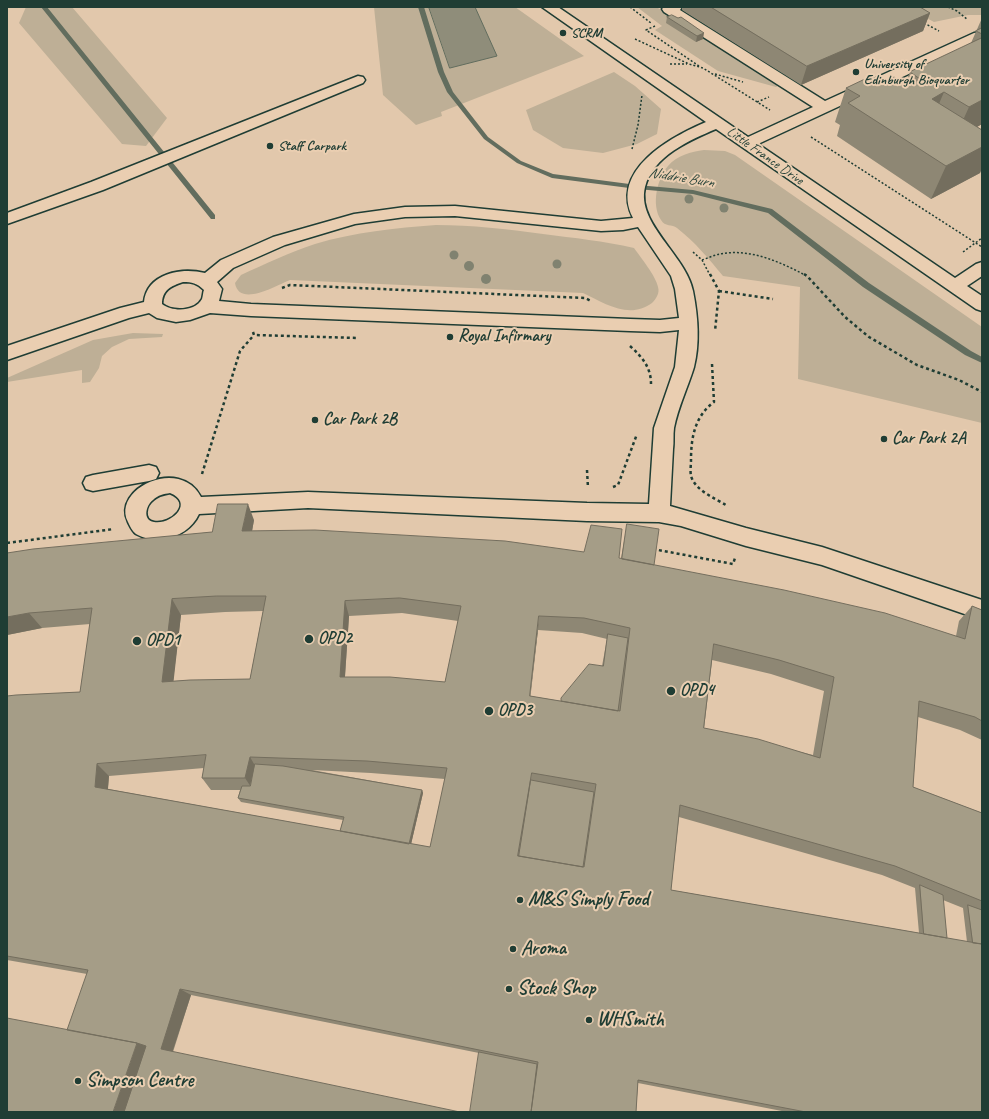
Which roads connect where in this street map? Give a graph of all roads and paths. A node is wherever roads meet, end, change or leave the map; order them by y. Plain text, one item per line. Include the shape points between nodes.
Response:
1 (549, 7) edge
2 (630, 7) edge
3 (675, 7) edge
4 (948, 7) edge
5 (968, 20) dead end
6 (920, 21) edge
7 (939, 31) dead end
8 (982, 36) edge
9 (703, 68) dead end
10 (358, 80) dead end
11 (642, 95) dead end
12 (824, 107) junction
13 (717, 122) junction
14 (747, 143) junction
15 (632, 150) dead end
16 (7, 219) edge
17 (643, 221) junction
18 (690, 250) dead end
19 (702, 260) junction
20 (982, 268) edge
21 (207, 281) junction
22 (955, 286) junction
23 (718, 291) junction
24 (585, 298) dead end
25 (773, 299) dead end
26 (596, 304) dead end
27 (982, 305) edge
28 (153, 306) junction
29 (206, 306) junction
30 (688, 323) junction
31 (630, 326) junction
32 (714, 334) dead end
33 (254, 335) dead end
34 (8, 351) edge
35 (712, 363) dead end
36 (651, 384) dead end
37 (982, 392) edge
38 (637, 432) dead end
39 (587, 470) dead end
40 (149, 473) dead end
41 (93, 483) dead end
42 (611, 488) dead end
43 (192, 506) junction
44 (730, 507) dead end
45 (586, 512) junction
46 (658, 512) junction
47 (140, 525) junction
48 (7, 543) edge
49 (982, 610) edge

1 - 13 street, Little France Drive
2 - 9 path via 655,26 646,30
3 - 12 street via 670,9
4 - 5 path
6 - 7 path
8 - 12 street
10 - 16 street via 143,168
11 - 15 path
12 - 14 street
13 - 14 street, Little France Drive
13 - 17 street via 686,136 652,161 644,171 637,187 636,203
14 - 22 street, Little France Drive
17 - 21 street via 601,226 455,211 405,212 354,219 279,241 227,264
17 - 30 street via 681,276
18 - 19 path
19 - 23 path
19 - 37 path via 720,254 743,253 778,261 807,276 869,337 917,365 959,380
20 - 22 street
21 - 28 street via 196,276 168,280 152,297
21 - 29 street via 213,289
22 - 27 street, Little France Drive
23 - 25 path
23 - 32 path
24 - 26 path
28 - 29 street via 163,313 175,316 190,315
28 - 34 street via 126,312
29 - 31 street
30 - 31 street
30 - 46 street via 684,365 665,426
31 - 36 path via 630,346 644,359 652,377
33 - 43 path via 240,352
35 - 44 path via 714,402 708,406 694,428 691,476 702,491
38 - 42 path via 618,485
39 - 45 path
40 - 41 street
43 - 45 street via 308,500
43 - 47 street via 187,518 176,527 157,532
43 - 47 street via 190,495 179,487 171,485 154,489 143,496 136,506 136,520
45 - 46 street
46 - 49 street via 822,556
47 - 48 path

